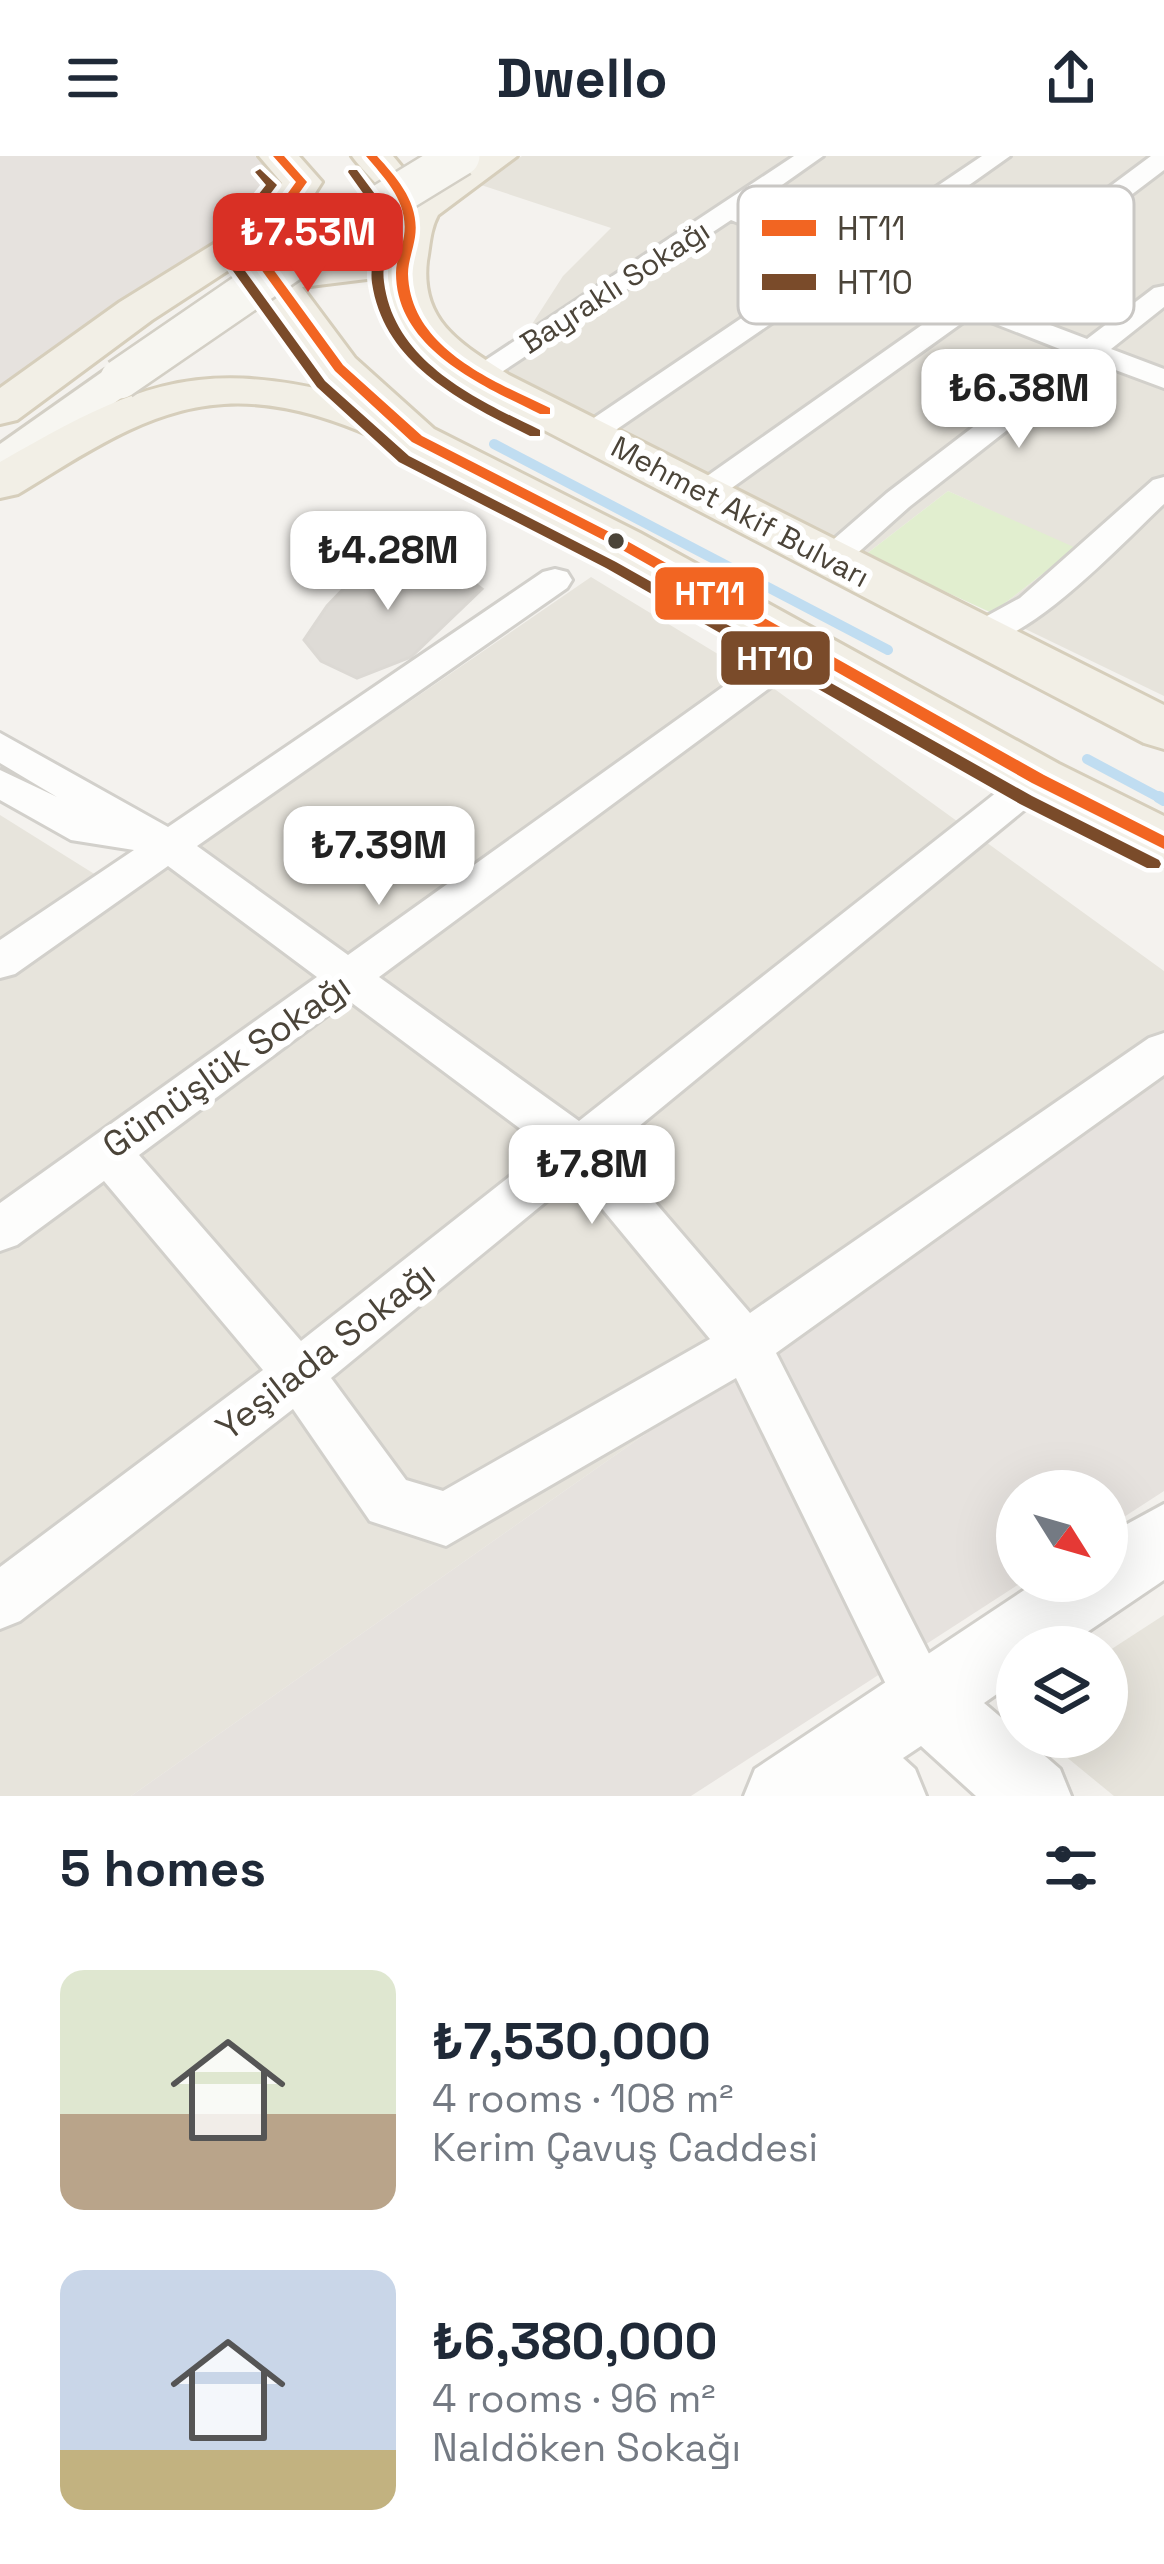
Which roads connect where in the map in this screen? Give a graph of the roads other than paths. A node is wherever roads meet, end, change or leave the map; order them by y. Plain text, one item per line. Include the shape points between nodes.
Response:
1 (278, 156) edge
2 (371, 156) edge
3 (427, 156) edge
4 (460, 156) edge
5 (498, 156) edge
6 (811, 156) edge
7 (998, 156) edge
8 (1164, 158) edge
9 (769, 186) edge
10 (954, 186) edge
11 (1127, 186) edge
12 (738, 208) edge
13 (732, 212) junction
14 (738, 214) edge
15 (411, 227) junction
16 (263, 245) junction
17 (401, 277) junction
18 (1164, 294) edge
19 (1134, 319) edge
20 (752, 324) edge
21 (942, 324) edge
22 (1022, 324) edge
23 (1128, 324) edge
24 (319, 344) junction
25 (1095, 352) junction
26 (110, 373) junction
27 (478, 375) junction
28 (1164, 379) edge
29 (244, 387) junction
30 (0, 410) edge
31 (0, 432) edge
32 (590, 434) junction
33 (416, 439) junction
34 (0, 465) edge
35 (0, 483) edge
36 (1164, 487) edge
37 (704, 493) junction
38 (831, 560) junction
39 (555, 580) dead end
40 (977, 636) junction
41 (802, 647) junction
42 (890, 697) junction
43 (1164, 729) edge
44 (0, 746) edge
45 (1039, 779) junction
46 (0, 783) edge
47 (166, 844) junction
48 (1164, 844) edge
49 (1, 960) edge
50 (349, 978) junction
51 (1164, 1051) edge
52 (578, 1146) junction
53 (106, 1150) junction
54 (0, 1230) edge
55 (746, 1345) junction
56 (298, 1374) junction
57 (1164, 1539) edge
58 (1128, 1563) edge
59 (0, 1601) edge
60 (1068, 1602) edge
61 (922, 1697) junction
62 (867, 1777) edge
63 (782, 1796) edge
64 (1034, 1796) edge

1 - 16 main road via 302,182
2 - 15 main road via 405,195
3 - 26 main road via 306,230
4 - 26 main road, bridge
5 - 15 main road via 421,208
6 - 9 street, Bayraklı Sokağı
7 - 10 street
8 - 11 street
12 - 13 street, Bayraklı Sokağı
13 - 14 street
13 - 27 street, Bayraklı Sokağı
15 - 16 main road via 396,256 356,271 311,276
15 - 17 main road
16 - 24 main road
16 - 30 main road via 136,311
17 - 24 main road
17 - 27 main road, Mehmet Akif Bulvarı via 409,312 440,350
18 - 19 street
20 - 32 street
21 - 37 street
22 - 25 street
23 - 25 street
24 - 29 main road
24 - 33 main road
25 - 28 street
25 - 38 street
26 - 31 main road
26 - 34 main road
27 - 32 main road, Mehmet Akif Bulvarı
29 - 33 main road via 302,396
29 - 35 main road via 174,394 116,416
32 - 37 main road, Mehmet Akif Bulvarı
33 - 41 main road
36 - 40 street via 1032,606
37 - 38 main road, Mehmet Akif Bulvarı
38 - 40 main road, Mehmet Akif Bulvarı
39 - 47 street
40 - 42 main road via 979,655 967,678 946,692
40 - 43 main road, Mehmet Akif Bulvarı
41 - 42 main road
41 - 50 street, Gümüşlük Sokağı
42 - 45 main road
43 - 45 main road via 1092,705 1060,705 1028,734
44 - 47 street
45 - 48 main road
45 - 52 street, Yeşilada Sokağı
46 - 47 street via 85,830
47 - 49 street
47 - 50 street
50 - 52 street
50 - 53 street, Gümüşlük Sokağı
51 - 55 street
52 - 55 street
52 - 56 street, Yeşilada Sokağı
53 - 54 street, Gümüşlük Sokağı
53 - 56 street
55 - 56 street via 446,1519 389,1502
55 - 61 street
56 - 59 street, Yeşilada Sokağı
57 - 58 street
60 - 61 street
61 - 62 street
61 - 64 street
62 - 63 street

